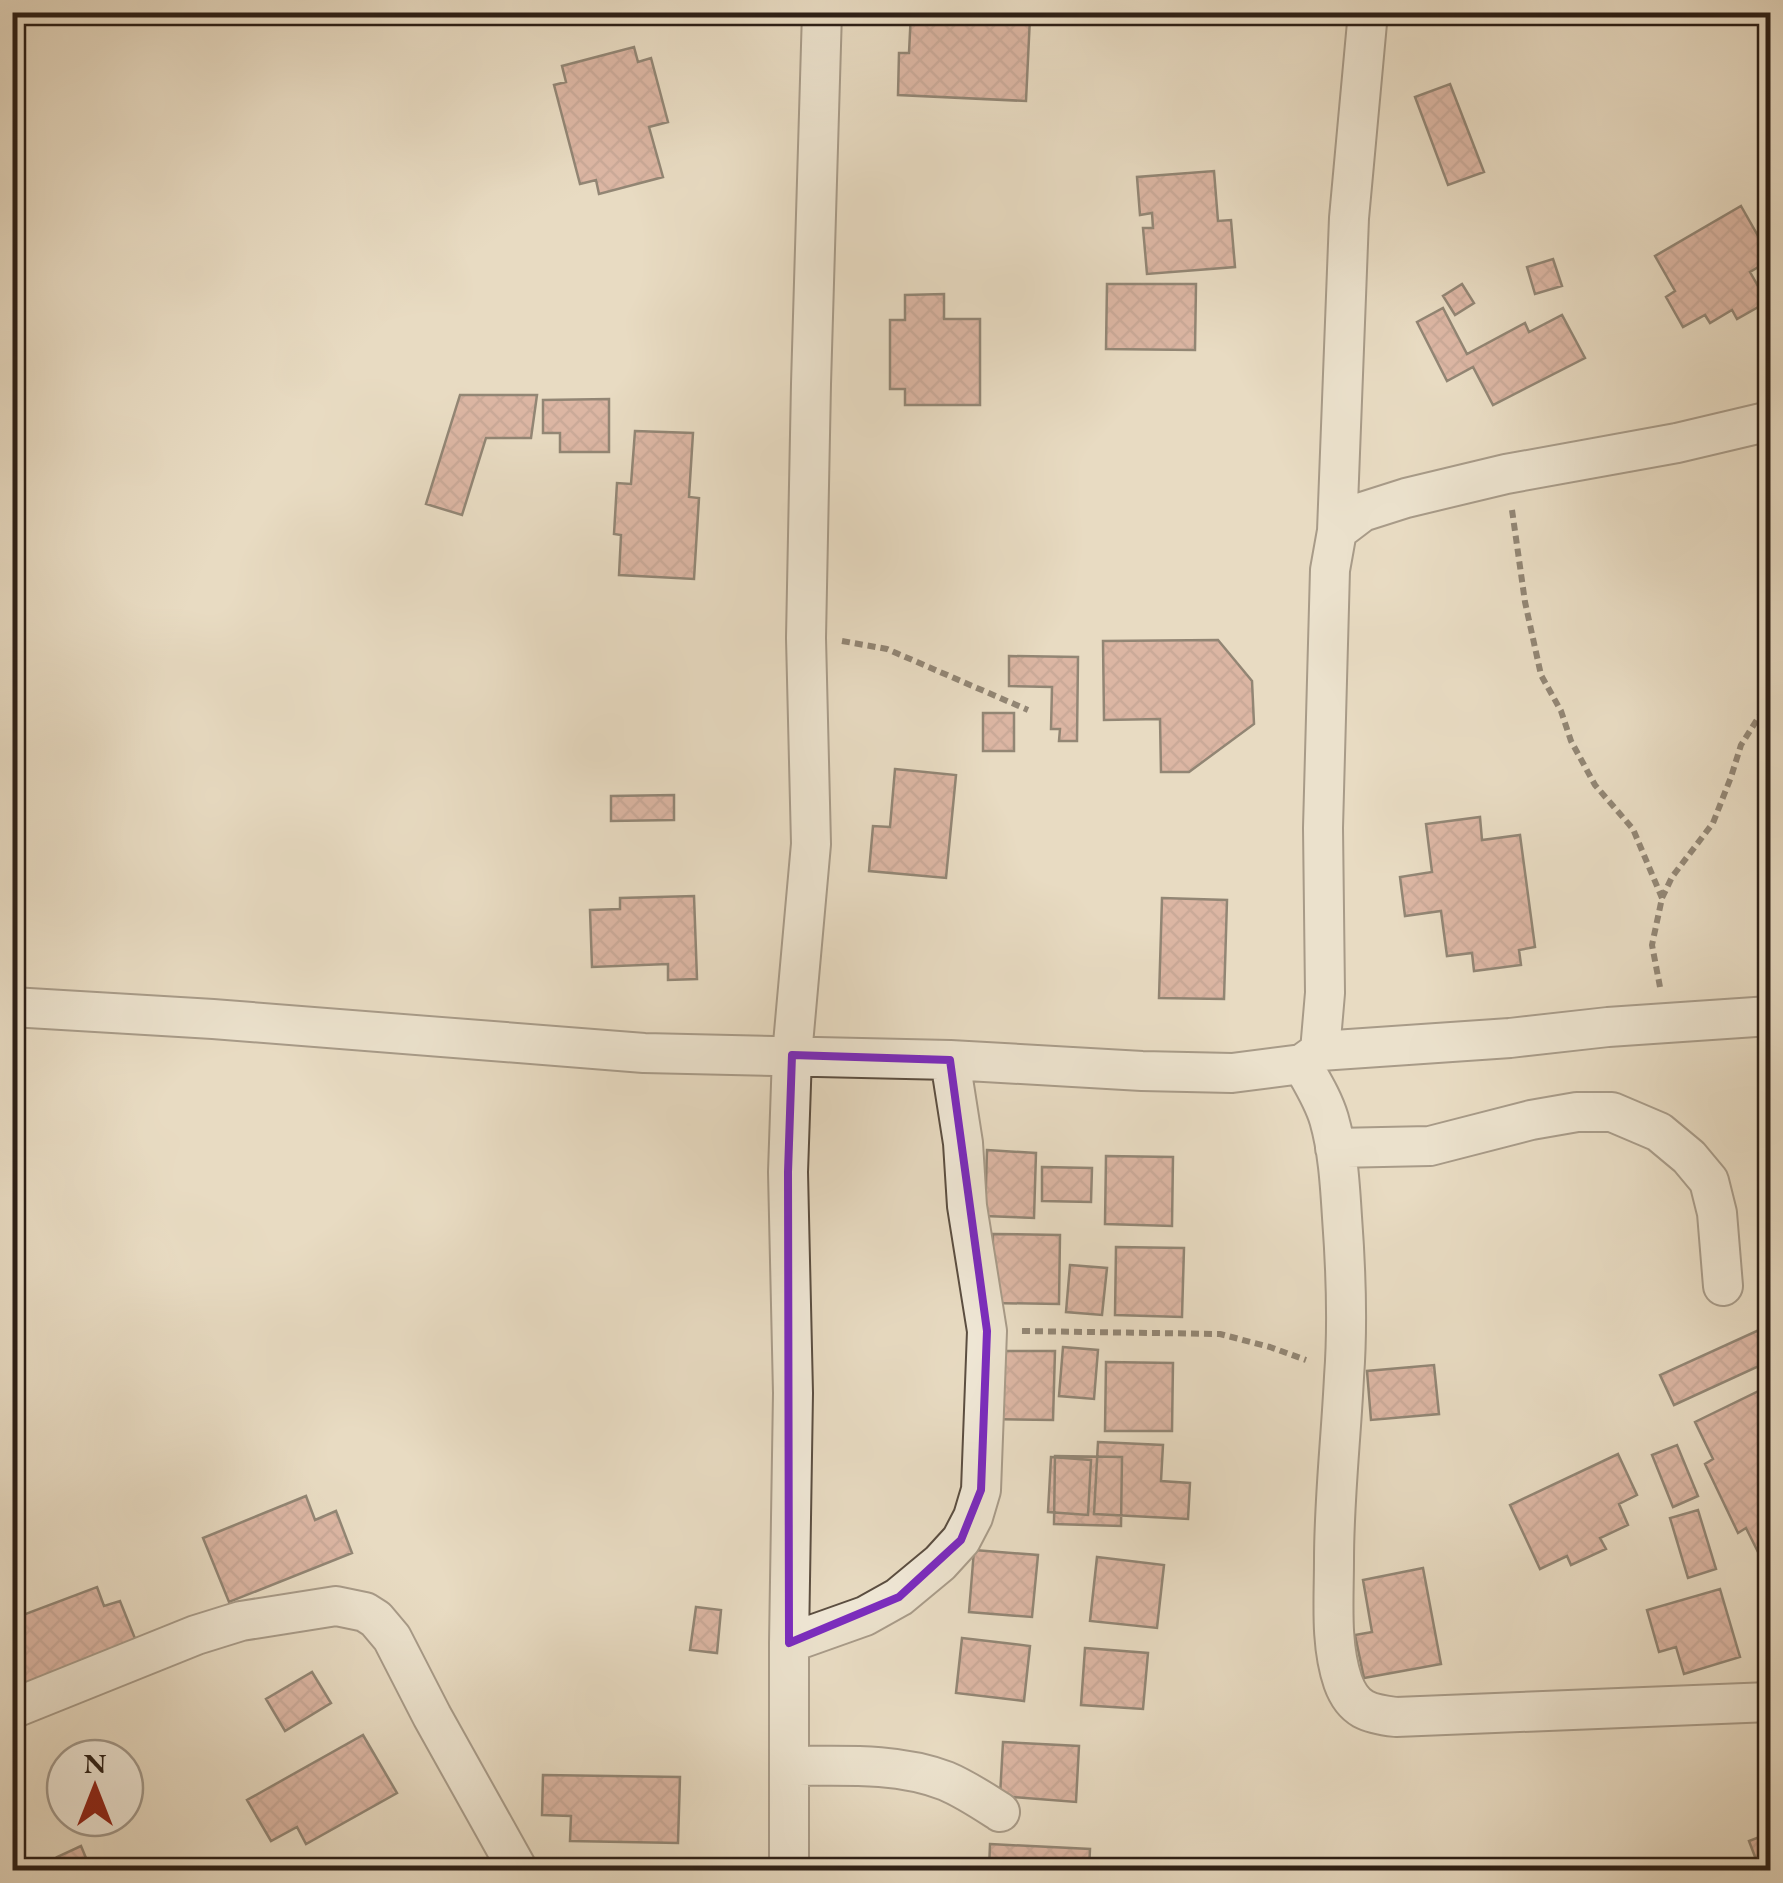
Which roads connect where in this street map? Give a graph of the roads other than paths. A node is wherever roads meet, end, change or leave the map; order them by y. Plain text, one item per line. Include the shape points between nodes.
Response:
1 (822, 12) edge
2 (1368, 12) edge
3 (1770, 421) edge
4 (1337, 531) junction
5 (12, 1007) edge
6 (1770, 1016) edge
7 (792, 1056) junction
8 (1311, 1058) junction
9 (950, 1060) junction
10 (1335, 1148) junction
11 (1723, 1286) dead end
12 (789, 1643) junction
13 (1770, 1702) edge
14 (12, 1709) edge
15 (790, 1766) junction
16 (1000, 1812) dead end
17 (518, 1870) edge
18 (789, 1870) edge

1 - 7 street via 806,638 812,844
2 - 4 street via 1349,218
3 - 4 street via 1406,498 1362,512
4 - 8 street via 1330,570 1326,993
5 - 7 street via 644,1053
6 - 8 street
7 - 9 street
7 - 12 street
8 - 9 street via 1232,1073
8 - 10 street
9 - 12 street via 986,1331 981,1490 961,1540 899,1598
10 - 11 street via 1430,1146 1531,1120 1612,1112 1659,1132 1708,1180
10 - 13 street via 1346,1282 1334,1503 1335,1630 1351,1699 1373,1714 1396,1717
12 - 15 street
14 - 17 street via 241,1621 336,1606 365,1612 392,1638
15 - 16 street via 912,1772 943,1780
15 - 18 street

